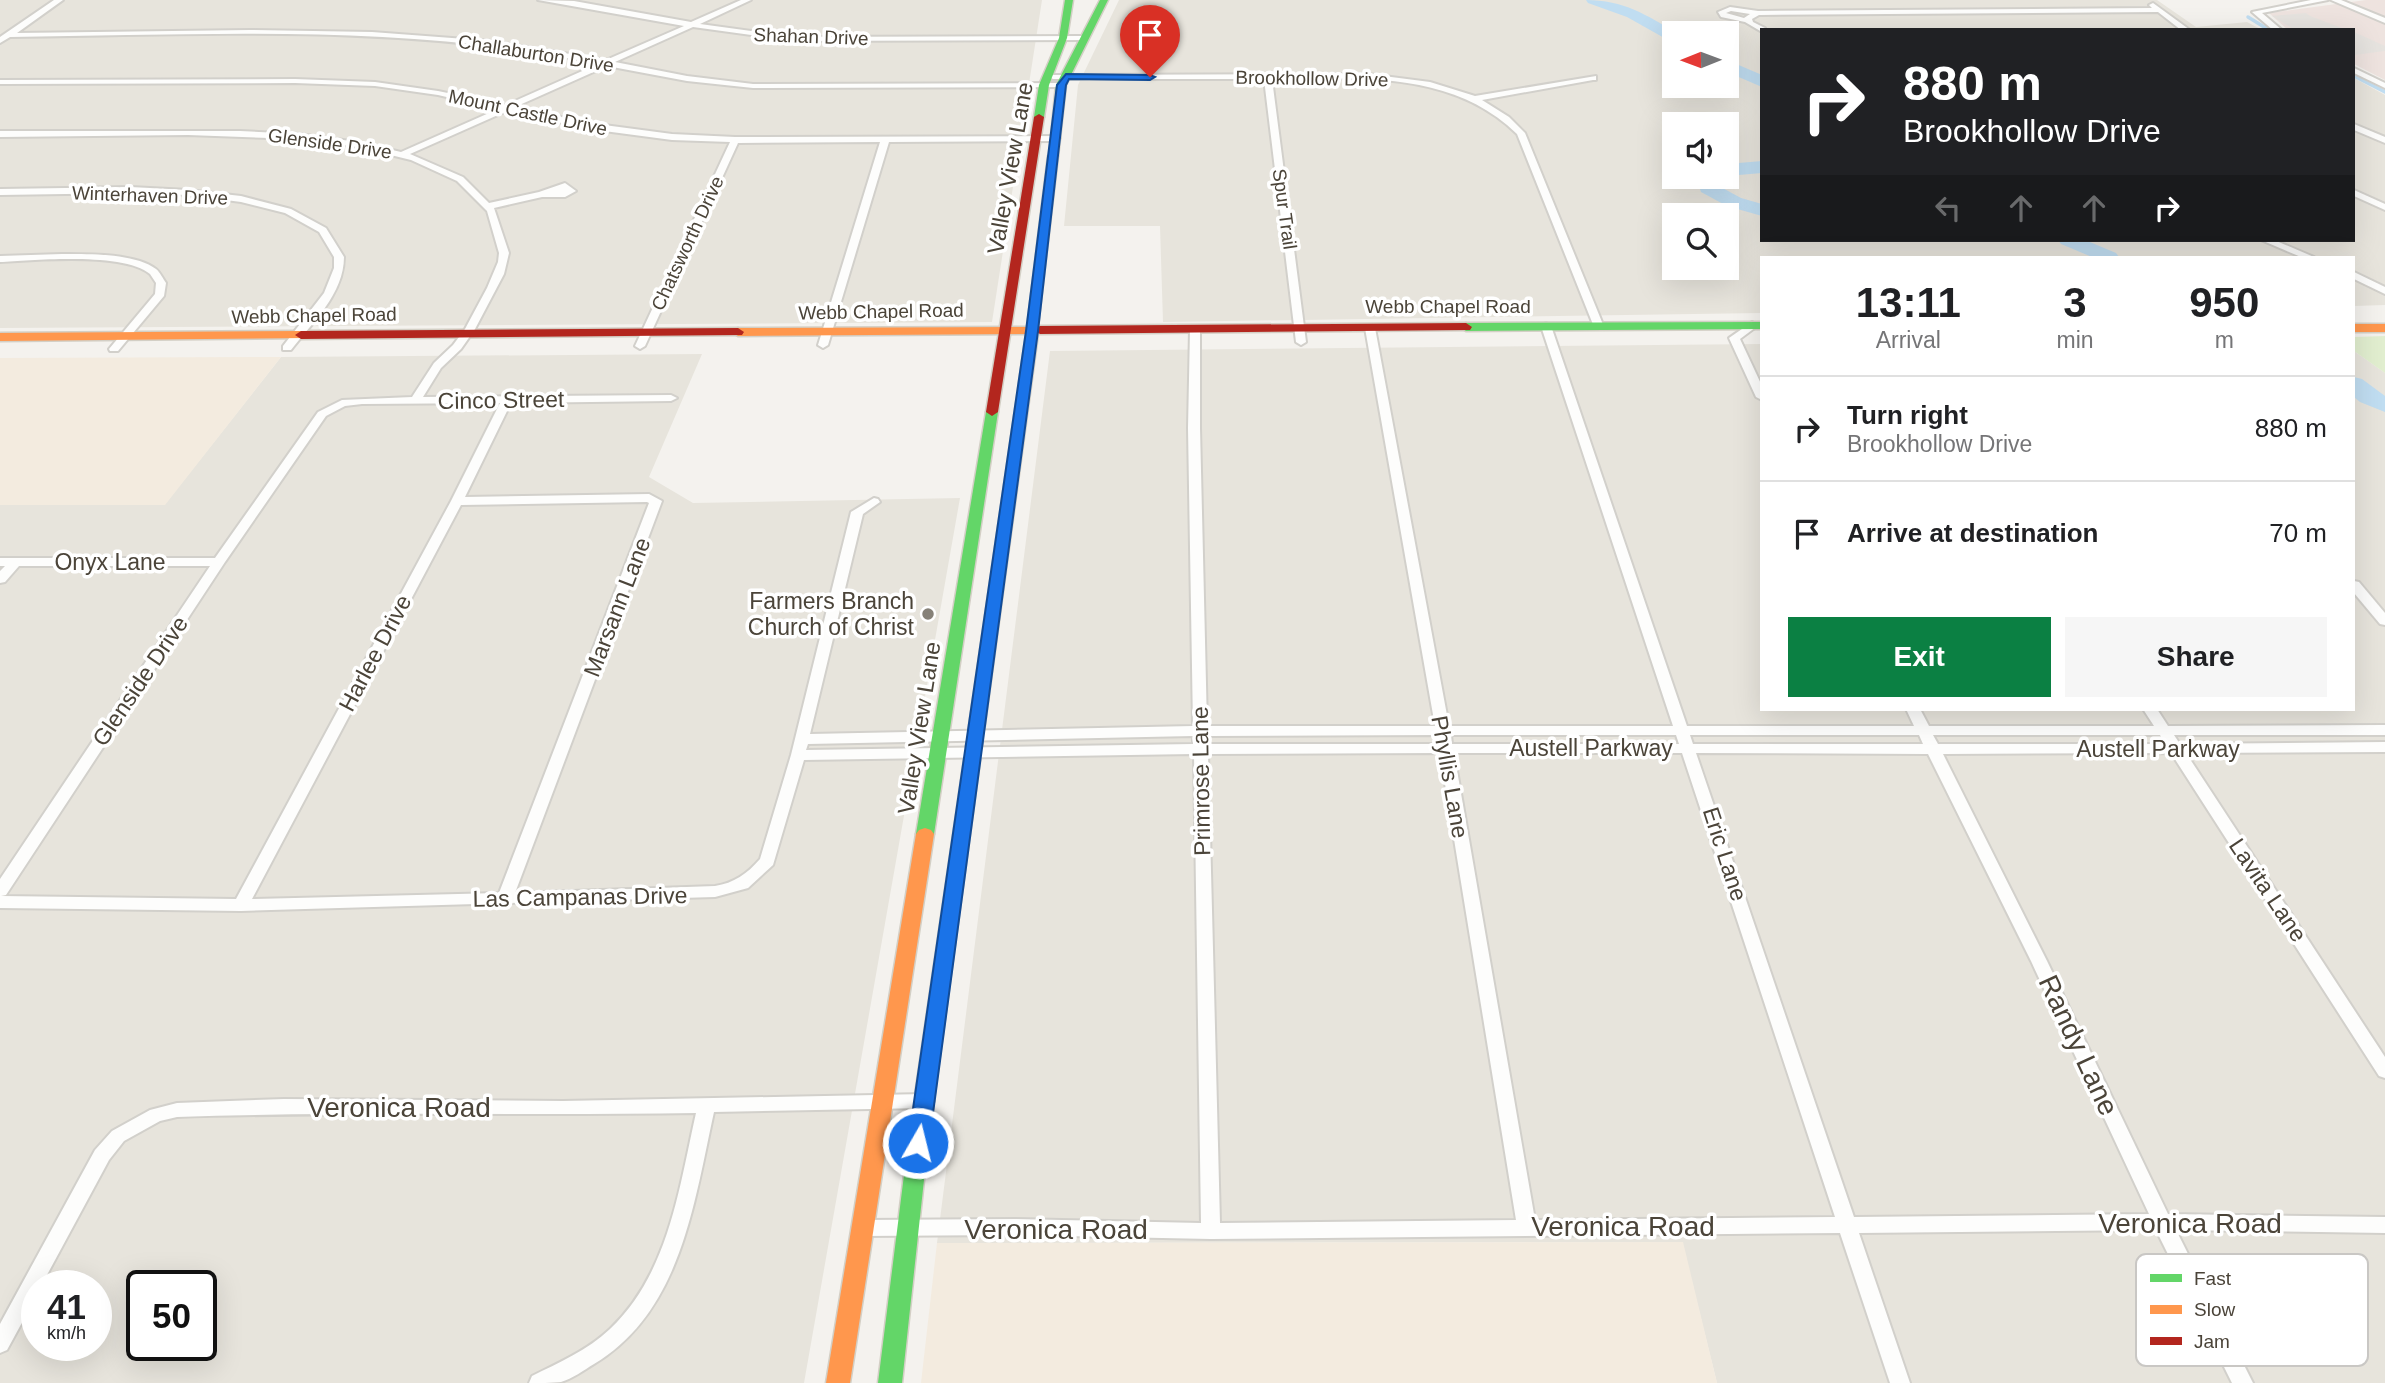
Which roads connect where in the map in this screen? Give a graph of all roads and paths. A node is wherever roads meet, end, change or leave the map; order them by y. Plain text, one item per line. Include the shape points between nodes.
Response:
1 (59, 0) edge
2 (542, 0) edge
3 (747, 0) edge
4 (1069, 0) edge
5 (1104, 0) edge
6 (2146, 0) edge
7 (2324, 0) edge
8 (2335, 0) edge
9 (2349, 0) edge
10 (2159, 9) junction
11 (2385, 15) edge
12 (2385, 21) edge
13 (693, 24) junction
14 (1760, 28) edge
15 (2183, 28) edge
16 (2276, 28) edge
17 (8, 35) junction
18 (1063, 38) junction
19 (1083, 38) junction
20 (0, 41) edge
21 (604, 63) junction
22 (2355, 71) edge
23 (1268, 76) junction
24 (1593, 78) dead end
25 (1055, 81) junction
26 (0, 82) edge
27 (2385, 86) edge
28 (1474, 99) junction
29 (506, 107) junction
30 (2355, 127) edge
31 (0, 134) edge
32 (886, 138) junction
33 (1056, 138) junction
34 (1035, 139) junction
35 (735, 140) junction
36 (2385, 140) edge
37 (404, 154) junction
38 (0, 192) edge
39 (2355, 193) edge
40 (542, 194) dead end
41 (489, 206) junction
42 (2385, 207) edge
43 (2271, 242) edge
44 (2306, 256) edge
45 (0, 259) edge
46 (2355, 276) edge
47 (2385, 291) edge
48 (2355, 316) edge
49 (2385, 316) edge
50 (1599, 327) junction
51 (2355, 328) edge
52 (2385, 328) edge
53 (1759, 329) edge
54 (1548, 333) junction
55 (1301, 335) junction
56 (1370, 335) junction
57 (0, 337) edge
58 (50, 337) junction
59 (125, 337) junction
60 (1005, 337) junction
61 (1031, 337) junction
62 (1195, 337) junction
63 (1734, 338) junction
64 (824, 339) junction
65 (461, 340) junction
66 (642, 340) junction
67 (291, 342) junction
68 (114, 349) junction
69 (0, 350) edge
70 (37, 350) junction
71 (1760, 393) edge
72 (671, 398) dead end
73 (507, 400) junction
74 (415, 401) junction
75 (332, 406) joint
76 (1013, 457) junction
77 (986, 458) junction
78 (457, 501) junction
79 (874, 502) dead end
80 (0, 562) edge
81 (15, 562) junction
82 (219, 562) junction
83 (0, 579) edge
84 (2355, 586) edge
85 (2385, 621) edge
86 (1914, 711) edge
87 (2151, 711) edge
88 (2164, 729) junction
89 (1200, 730) junction
90 (1442, 730) junction
91 (1923, 730) junction
92 (2385, 730) edge
93 (1684, 731) junction
94 (976, 734) junction
95 (801, 739) junction
96 (939, 744) junction
97 (2385, 747) edge
98 (1446, 748) junction
99 (1690, 748) junction
100 (2174, 749) junction
101 (1201, 750) junction
102 (1934, 750) junction
103 (974, 752) junction
104 (797, 755) junction
105 (0, 891) edge
106 (505, 899) junction
107 (0, 902) edge
108 (241, 905) junction
109 (2385, 1071) edge
110 (925, 1101) junction
111 (883, 1102) junction
112 (707, 1105) junction
113 (2162, 1222) junction
114 (1847, 1223) junction
115 (2385, 1225) edge
116 (1527, 1226) junction
117 (862, 1228) junction
118 (909, 1230) junction
119 (1211, 1231) junction
120 (2178, 1254) edge
121 (0, 1344) edge
122 (2234, 1366) edge
123 (539, 1383) edge
124 (838, 1383) edge
125 (890, 1383) edge
126 (1900, 1383) edge
127 (2243, 1383) edge

1 - 17 street
2 - 13 street, Shahan Drive
3 - 13 street
4 - 18 main road, Valley View Lane
5 - 19 main road, Valley View Lane
6 - 10 street
7 - 16 street via 2256,12
8 - 12 street
9 - 11 street
10 - 14 street via 1752,17
10 - 15 street
13 - 18 street, Shahan Drive via 794,39
13 - 21 street
17 - 20 street
17 - 21 street, Challaburton Drive via 396,36 520,47
18 - 19 street, Shahan Drive
18 - 25 main road, Valley View Lane
19 - 25 main road, Valley View Lane
21 - 25 street, Challaburton Drive via 729,85
21 - 29 street
22 - 27 street
23 - 25 street, Brookhollow Drive
23 - 28 street, Brookhollow Drive via 1385,77
23 - 55 street, Spur Trail
24 - 28 street
25 - 33 main road, Valley View Lane
25 - 34 main road, Valley View Lane
26 - 29 street, Mount Castle Drive via 343,82 406,88
28 - 50 street, Brookhollow Drive via 1503,114 1521,132
29 - 35 street, Mount Castle Drive via 613,130
29 - 37 street
30 - 36 street
31 - 37 street, Glenside Drive via 278,134
32 - 34 street, Mount Castle Drive
32 - 35 street, Mount Castle Drive
32 - 64 street
33 - 34 street, Mount Castle Drive
33 - 61 main road, Valley View Lane
34 - 60 main road, Valley View Lane
35 - 66 street, Chatsworth Drive
37 - 41 street, Glenside Drive via 456,178
38 - 67 street, Winterhaven Drive via 206,193 263,203 307,219 333,244 338,269 322,303
39 - 42 street
40 - 41 street
41 - 65 street, Glenside Drive via 499,226 504,255 494,289
43 - 44 street
45 - 59 street via 104,258 145,266 161,284 160,294
46 - 47 street
48 - 49 main road
50 - 53 main road, Webb Chapel Road
50 - 54 main road, Webb Chapel Road
51 - 52 main road
53 - 63 main road, Webb Chapel Road
54 - 56 main road, Webb Chapel Road
54 - 63 main road, Webb Chapel Road
54 - 93 street, Eric Lane
55 - 56 main road, Webb Chapel Road
55 - 62 main road, Webb Chapel Road
56 - 90 street, Phyllis Lane
57 - 58 main road, Webb Chapel Road
58 - 59 main road, Webb Chapel Road
58 - 70 main road
59 - 67 main road, Webb Chapel Road
59 - 68 street
60 - 61 main road, Webb Chapel Road
60 - 64 main road, Webb Chapel Road
60 - 77 main road, Valley View Lane
61 - 62 main road, Webb Chapel Road
61 - 76 main road, Valley View Lane
62 - 89 street, Primrose Lane
63 - 71 street
64 - 66 main road, Webb Chapel Road
65 - 66 main road, Webb Chapel Road
65 - 67 main road, Webb Chapel Road
65 - 74 street, Glenside Drive via 443,358
67 - 68 main road, Webb Chapel Road
68 - 70 main road, Webb Chapel Road
69 - 70 main road, Webb Chapel Road
72 - 73 street, Cinco Street
73 - 74 street, Cinco Street
73 - 78 street, Harlee Drive
74 - 75 street, Cinco Street
75 - 82 street, Glenside Drive
76 - 77 main road
76 - 94 main road, Valley View Lane
77 - 96 main road, Valley View Lane
78 - 106 street, Marsann Lane via 656,501
78 - 108 street, Harlee Drive
79 - 95 street, Las Campanas Drive via 857,512
80 - 81 street, Onyx Lane
81 - 82 street, Onyx Lane
81 - 83 street
82 - 105 street, Glenside Drive
84 - 85 street
86 - 91 street, Randy Lane
87 - 88 street, Lavita Lane
88 - 91 street, Austell Parkway
88 - 92 street, Austell Parkway
88 - 100 street, Lavita Lane
89 - 90 street, Austell Parkway
89 - 94 street, Austell Parkway
89 - 101 street, Primrose Lane
90 - 93 street, Austell Parkway
90 - 98 street, Phyllis Lane
91 - 93 street, Austell Parkway
91 - 102 street, Randy Lane
93 - 99 street, Eric Lane
94 - 96 street, Austell Parkway
94 - 103 main road, Valley View Lane
95 - 96 street, Austell Parkway
95 - 104 street, Las Campanas Drive
96 - 103 street, Austell Parkway
96 - 104 street, Austell Parkway
96 - 111 main road, Valley View Lane
97 - 100 street, Austell Parkway
98 - 99 street, Austell Parkway
98 - 101 street, Austell Parkway
98 - 116 street, Phyllis Lane
99 - 102 street, Austell Parkway
99 - 114 street, Eric Lane
100 - 102 street, Austell Parkway
100 - 109 street, Lavita Lane
101 - 103 street, Austell Parkway
101 - 119 street, Primrose Lane
102 - 113 street, Randy Lane
103 - 110 main road, Valley View Lane
104 - 106 street, Las Campanas Drive via 767,861 741,887 691,894
106 - 108 street, Las Campanas Drive
107 - 108 street, Las Campanas Drive
110 - 111 street, Veronica Road
110 - 118 main road, Valley View Lane
111 - 112 street, Veronica Road
111 - 117 main road, Valley View Lane
112 - 121 street, Veronica Road via 284,1106 177,1110 156,1115 118,1136 102,1155
112 - 123 street via 671,1252 645,1306 616,1337
113 - 114 street, Veronica Road
113 - 115 street, Veronica Road
113 - 120 street, Randy Lane
114 - 116 street, Veronica Road
114 - 126 street, Eric Lane
116 - 119 street, Veronica Road
117 - 118 street, Veronica Road
117 - 124 main road, Valley View Lane
118 - 119 street, Veronica Road
118 - 125 main road, Valley View Lane
122 - 127 street, Randy Lane

